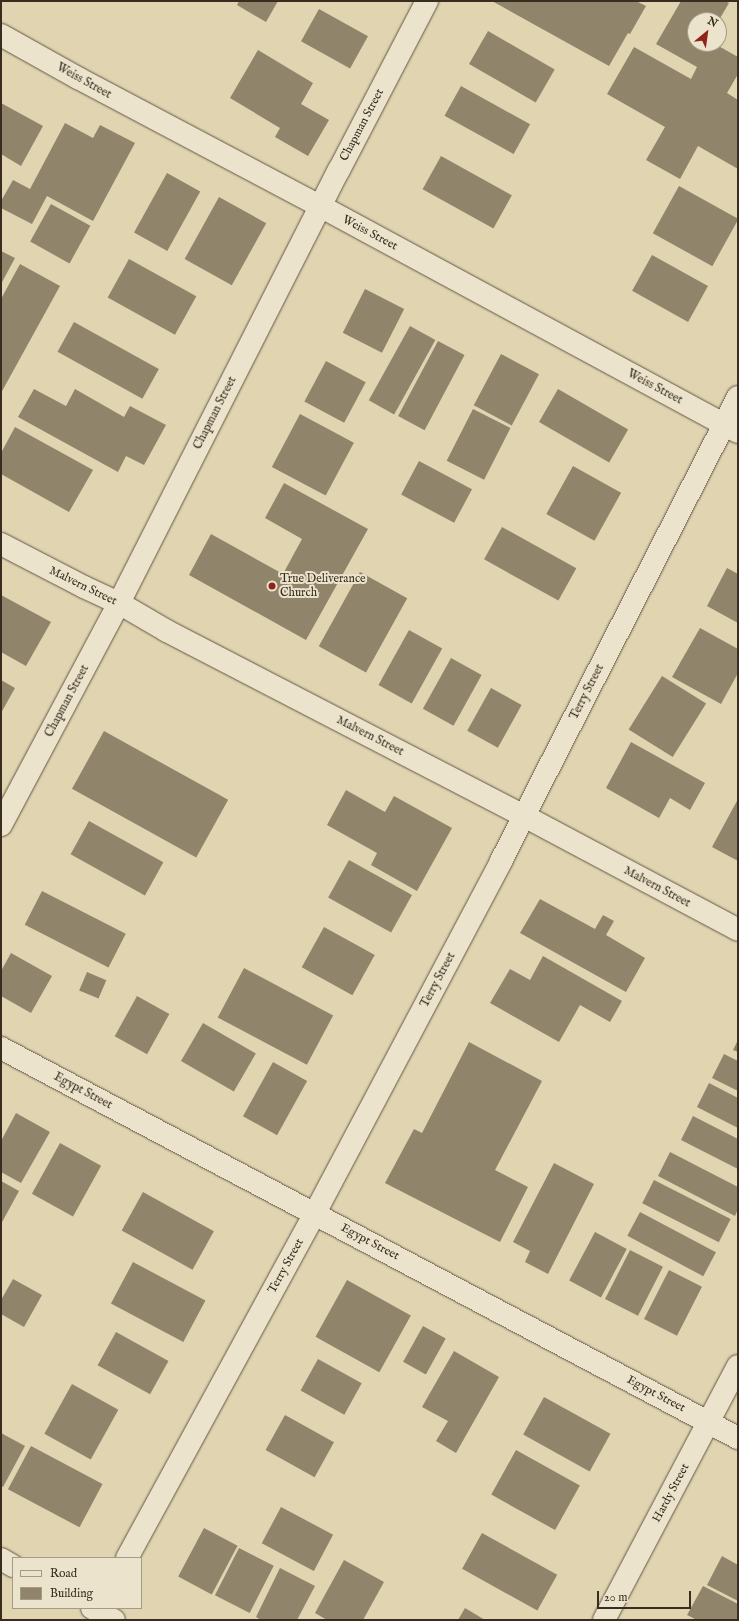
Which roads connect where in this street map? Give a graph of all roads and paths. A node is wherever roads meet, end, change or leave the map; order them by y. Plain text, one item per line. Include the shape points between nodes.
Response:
1 (428, 1) edge
2 (1, 35) edge
3 (320, 206) junction
4 (738, 397) edge
5 (731, 428) edge
6 (1, 544) edge
7 (119, 603) junction
8 (524, 816) junction
9 (1, 825) edge
10 (738, 930) edge
11 (1, 1048) edge
12 (315, 1213) junction
13 (738, 1366) edge
14 (708, 1422) junction
15 (738, 1438) edge
16 (128, 1557) edge
17 (1, 1559) edge
18 (12, 1565) edge
19 (604, 1620) edge

1 - 3 street, Chapman Street
2 - 3 street, Weiss Street
3 - 5 street, Weiss Street
3 - 7 street, Chapman Street
4 - 5 street, Terry Street
5 - 8 street, Terry Street
6 - 7 street, Malvern Street via 84,588
7 - 8 street, Malvern Street via 167,631
7 - 9 street, Chapman Street
8 - 10 street, Malvern Street
8 - 12 street, Terry Street
11 - 12 street, Egypt Street
12 - 14 street, Egypt Street
12 - 16 street, Terry Street
13 - 14 street, Hardy Street
14 - 15 street, Egypt Street
14 - 19 street, Hardy Street
17 - 18 street

